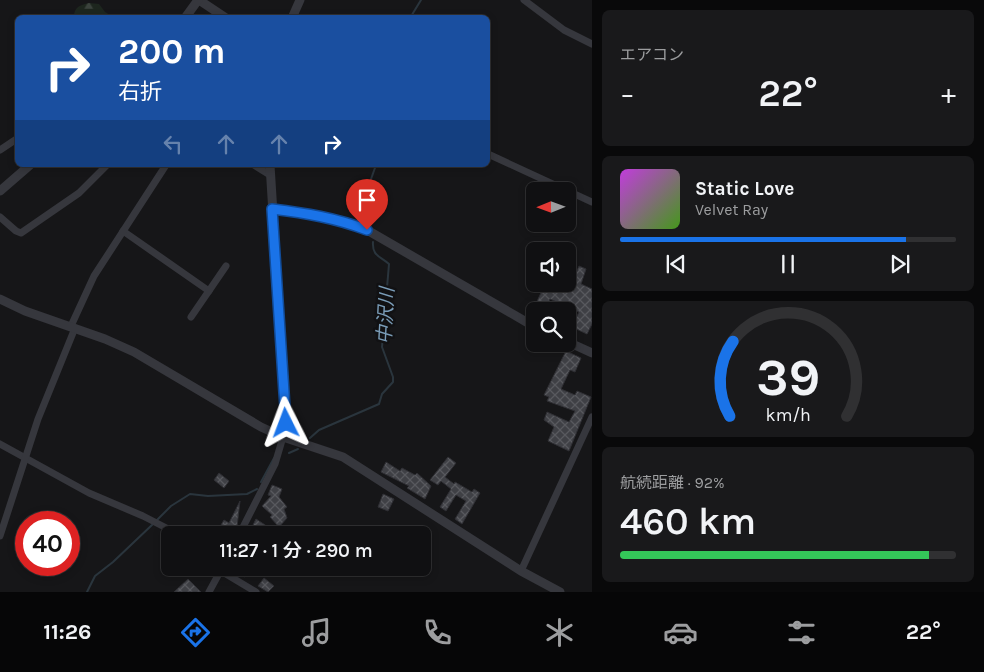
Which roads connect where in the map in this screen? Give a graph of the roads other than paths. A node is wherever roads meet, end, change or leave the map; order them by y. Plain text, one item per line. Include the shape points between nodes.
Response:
1 (199, 0) edge
2 (300, 0) edge
3 (524, 0) edge
4 (186, 15) edge
5 (222, 15) edge
6 (293, 15) edge
7 (592, 44) edge
8 (15, 140) edge
9 (0, 150) edge
10 (490, 155) edge
11 (28, 167) edge
12 (105, 167) edge
13 (165, 167) edge
14 (257, 167) edge
15 (270, 167) edge
16 (270, 175) junction
17 (0, 192) edge
18 (592, 202) edge
19 (272, 209) junction
20 (0, 217) edge
21 (123, 231) junction
22 (226, 266) dead end
23 (209, 291) junction
24 (0, 299) edge
25 (191, 317) dead end
26 (526, 322) edge
27 (73, 327) junction
28 (576, 346) edge
29 (592, 353) edge
30 (592, 417) edge
31 (283, 437) junction
32 (0, 444) edge
33 (25, 458) junction
34 (164, 526) edge
35 (244, 526) edge
36 (0, 536) edge
37 (521, 571) junction
38 (218, 576) edge
39 (232, 576) edge
40 (209, 592) edge
41 (256, 592) edge
42 (560, 592) edge

1 - 4 street
1 - 5 street
2 - 6 street
3 - 7 street via 564,30
8 - 9 street
10 - 18 street
11 - 17 street
12 - 20 street via 79,193 21,233
13 - 21 street
14 - 16 street
15 - 16 street
16 - 19 street
19 - 26 street via 305,213 367,230
19 - 31 street via 285,416
21 - 23 street
21 - 27 street via 94,276
22 - 23 street
23 - 25 street
24 - 27 street via 24,312
27 - 31 street via 134,352
27 - 33 street
28 - 29 street
30 - 37 street
31 - 35 street via 278,457
31 - 37 street via 342,457
32 - 33 street
33 - 34 street via 89,493
33 - 36 street
37 - 42 street
38 - 40 street
39 - 41 street

